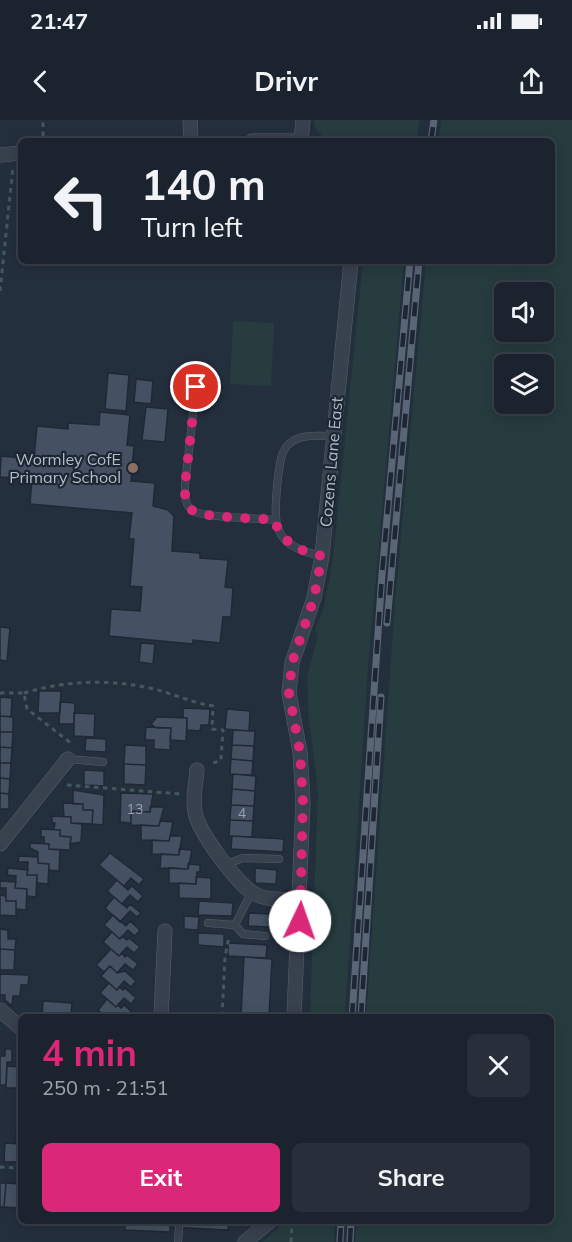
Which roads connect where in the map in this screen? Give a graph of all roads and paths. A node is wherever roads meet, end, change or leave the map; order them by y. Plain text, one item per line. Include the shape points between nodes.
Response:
1 (43, 120) edge
2 (190, 120) edge
3 (303, 120) edge
4 (43, 138) edge
5 (191, 138) edge
6 (302, 138) edge
7 (18, 140) edge
8 (0, 154) edge
9 (18, 154) edge
10 (351, 264) edge
11 (0, 291) edge
12 (196, 387) dead end
13 (334, 436) junction
14 (274, 520) junction
15 (322, 556) junction
16 (0, 693) edge
17 (24, 693) junction
18 (68, 759) junction
19 (103, 762) dead end
20 (197, 770) joint
21 (52, 780) junction
22 (194, 803) junction
23 (0, 844) edge
24 (279, 859) dead end
25 (227, 864) junction
26 (251, 893) junction
27 (301, 900) junction
28 (208, 923) dead end
29 (235, 925) junction
30 (165, 931) dead end
31 (265, 936) dead end
32 (0, 1010) edge
33 (161, 1014) edge
34 (222, 1014) edge
35 (294, 1014) edge
36 (18, 1025) edge
37 (0, 1167) edge
38 (18, 1168) edge
39 (267, 1224) edge
40 (292, 1224) edge
41 (179, 1228) dead end
42 (178, 1242) edge
43 (244, 1242) edge
44 (291, 1242) edge

1 - 4 path
2 - 5 street
3 - 6 street
7 - 9 path
8 - 9 street
9 - 11 path
10 - 13 street, Cozens Lane East
12 - 14 lane via 186,503 200,514
13 - 14 lane via 298,438 287,446 280,460
13 - 15 street, Cozens Lane East
14 - 15 lane via 291,545
15 - 27 street, Cozens Lane East via 314,598 292,663 289,693 300,752 303,802
16 - 17 path
17 - 18 path via 27,708 74,746
17 - 20 path via 63,684 110,682 213,706 212,729 223,730 221,760
18 - 19 lane
18 - 21 street
20 - 22 street
21 - 22 path via 72,787 178,793
21 - 23 street
22 - 25 street via 204,833
24 - 25 lane via 243,858
25 - 26 street
26 - 27 street
26 - 29 lane
27 - 35 street, Cozens Lane East
28 - 29 lane
29 - 31 lane via 243,934
29 - 34 path via 227,942
30 - 33 street
32 - 36 street
37 - 38 path
39 - 43 street
40 - 44 path
41 - 42 lane

